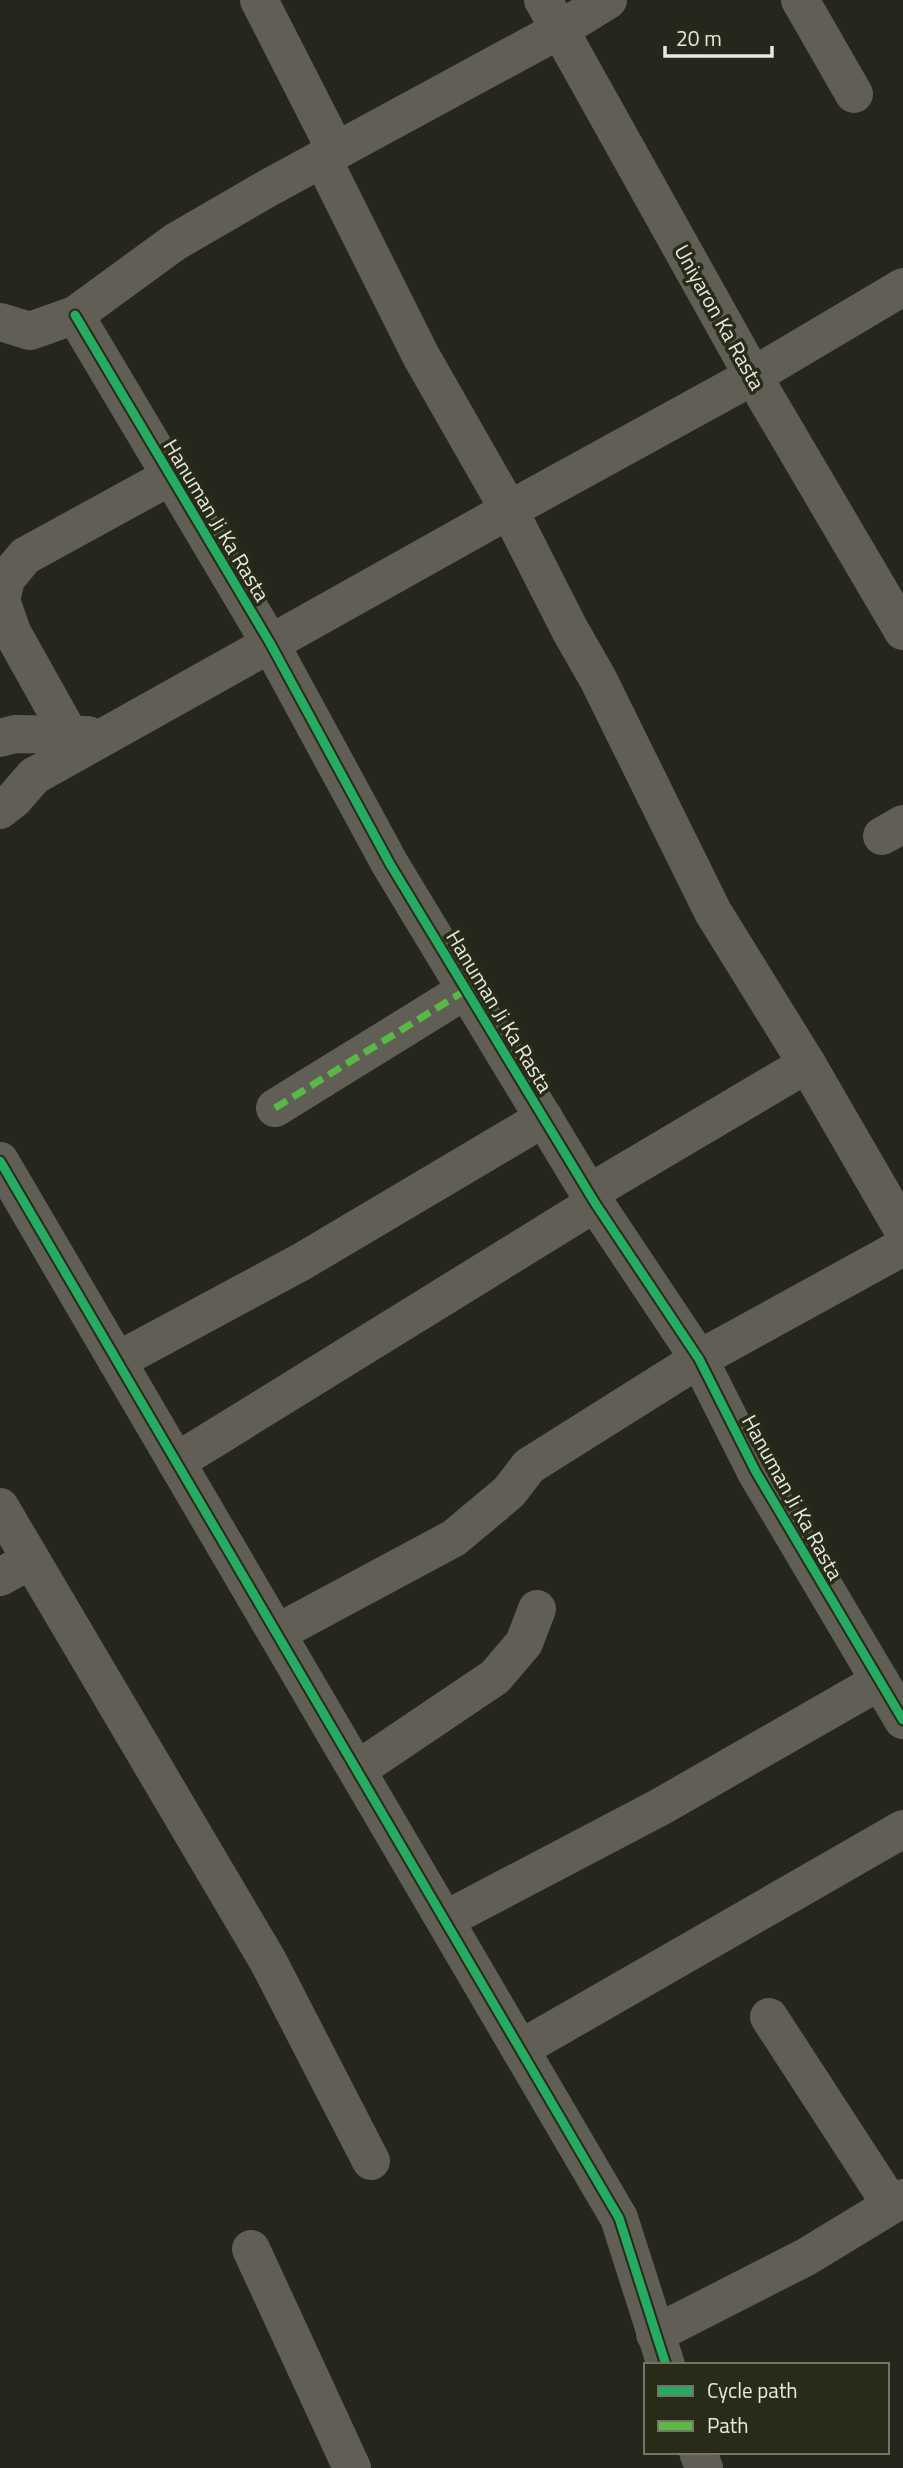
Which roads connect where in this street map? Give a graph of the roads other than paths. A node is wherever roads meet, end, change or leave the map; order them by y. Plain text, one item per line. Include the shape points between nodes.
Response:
1 (259, 0) edge
2 (608, 0) edge
3 (800, 0) edge
4 (552, 15) edge
5 (855, 94) dead end
6 (329, 155) junction
7 (903, 287) edge
8 (75, 315) junction
9 (0, 322) edge
10 (753, 376) junction
11 (171, 477) junction
12 (509, 510) junction
13 (903, 631) edge
14 (270, 643) junction
15 (2, 732) edge
16 (88, 735) junction
17 (0, 810) edge
18 (466, 990) junction
19 (807, 1064) junction
20 (275, 1108) dead end
21 (544, 1118) junction
22 (0, 1161) edge
23 (592, 1198) junction
24 (903, 1230) edge
25 (903, 1247) edge
26 (699, 1359) junction
27 (117, 1361) junction
28 (176, 1462) junction
29 (0, 1507) edge
30 (16, 1569) edge
31 (537, 1609) dead end
32 (277, 1633) junction
33 (880, 1681) junction
34 (902, 1718) edge
35 (357, 1770) junction
36 (903, 1829) edge
37 (444, 1920) junction
38 (769, 2017) dead end
39 (520, 2049) junction
40 (371, 2161) dead end
41 (897, 2202) edge
42 (251, 2249) dead end
43 (661, 2350) edge
44 (352, 2468) edge

1 - 6 street
2 - 4 street
3 - 5 street
4 - 6 street
4 - 10 street, Uniyaron Ka Rasta
6 - 8 street via 175,242
6 - 12 street via 421,356
7 - 10 street
8 - 9 street via 30,331
8 - 11 street, Hanuman Ji Ka Rasta
10 - 12 street
10 - 13 street, Uniyaron Ka Rasta
11 - 14 street, Hanuman Ji Ka Rasta
11 - 16 street via 25,556 6,579 1,600 12,632
12 - 14 street
12 - 19 street via 598,679 684,859
14 - 16 street
14 - 18 street, Hanuman Ji Ka Rasta via 390,864
15 - 16 street
16 - 17 street via 34,776
18 - 20 street
18 - 21 street, Hanuman Ji Ka Rasta
19 - 23 street
19 - 24 street
21 - 23 street, Hanuman Ji Ka Rasta
21 - 27 street via 301,1262
22 - 27 street
23 - 26 street, Hanuman Ji Ka Rasta
23 - 28 street
25 - 26 street
26 - 32 street via 529,1465 509,1492 454,1538
26 - 33 street, Hanuman Ji Ka Rasta via 756,1472
27 - 28 street
28 - 32 street
29 - 30 street
30 - 40 street via 268,1961
31 - 35 street via 524,1643 495,1677
32 - 35 street
33 - 34 street, Hanuman Ji Ka Rasta
33 - 37 street via 660,1807
35 - 37 street
36 - 39 street
37 - 39 street
38 - 41 street
39 - 43 street via 619,2218
41 - 43 street
42 - 44 street

